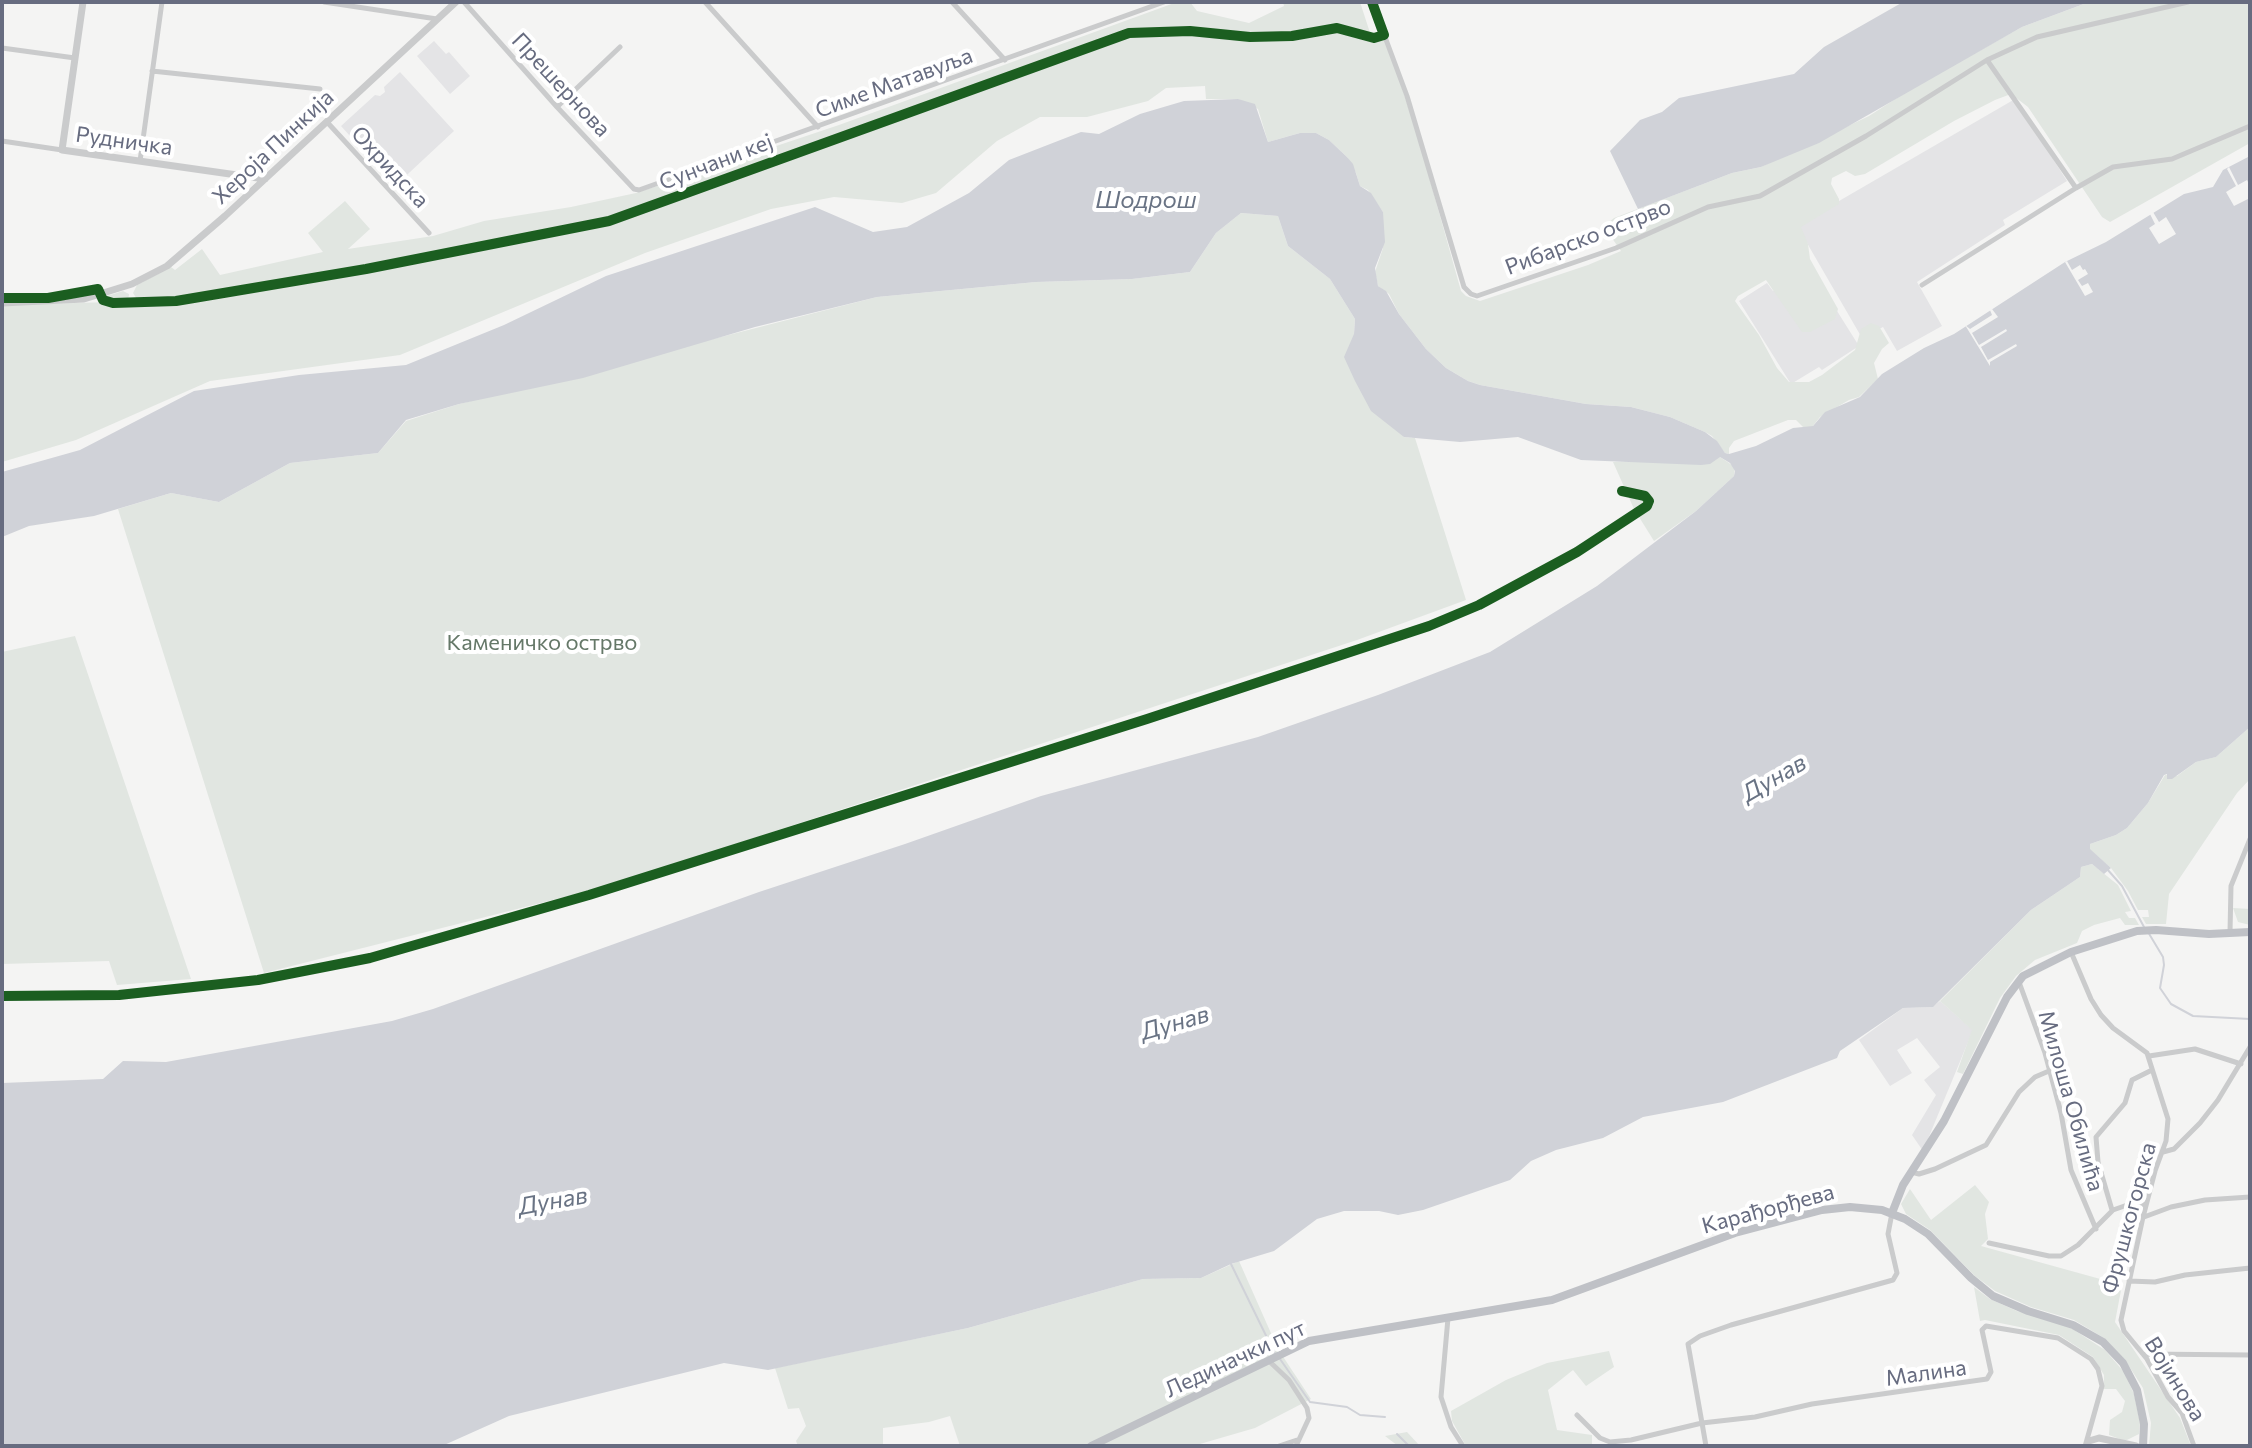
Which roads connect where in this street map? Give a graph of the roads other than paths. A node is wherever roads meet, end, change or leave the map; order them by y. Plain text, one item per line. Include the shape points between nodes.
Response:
1 (83, 2) edge
2 (162, 2) edge
3 (324, 2) edge
4 (456, 2) edge
5 (464, 2) edge
6 (705, 2) edge
7 (952, 2) edge
8 (1164, 2) edge
9 (1372, 2) edge
10 (2188, 2) edge
11 (343, 4) edge
12 (438, 19) junction
13 (620, 47) dead end
14 (2, 48) edge
15 (75, 58) junction
16 (1005, 60) junction
17 (1987, 60) junction
18 (152, 71) junction
19 (320, 89) dead end
20 (557, 107) junction
21 (327, 122) junction
22 (2250, 126) edge
23 (818, 127) junction
24 (2, 141) edge
25 (62, 150) junction
26 (140, 161) junction
27 (241, 176) junction
28 (265, 179) junction
29 (2076, 188) junction
30 (634, 189) joint
31 (252, 190) junction
32 (429, 233) dead end
33 (1922, 285) dead end
34 (2, 303) edge
35 (1622, 491) dead end
36 (2250, 839) edge
37 (2250, 932) edge
38 (2231, 933) junction
39 (2071, 952) junction
40 (2018, 981) junction
41 (2, 996) edge
42 (2250, 1047) edge
43 (2149, 1056) junction
44 (2248, 1060) edge
45 (2241, 1064) junction
46 (2152, 1070) junction
47 (2049, 1071) junction
48 (2163, 1152) junction
49 (1911, 1172) junction
50 (2250, 1197) edge
51 (2146, 1205) junction
52 (2113, 1210) junction
53 (1892, 1213) junction
54 (2143, 1217) junction
55 (2096, 1229) junction
56 (1989, 1243) dead end
57 (2250, 1268) edge
58 (2129, 1281) junction
59 (1448, 1318) junction
60 (2124, 1331) joint
61 (2143, 1354) junction
62 (2250, 1355) edge
63 (1271, 1359) junction
64 (1577, 1415) dead end
65 (1702, 1423) junction
66 (2091, 1429) junction
67 (2099, 1438) junction
68 (1297, 1443) edge
69 (1091, 1446) edge
70 (1279, 1446) edge
71 (1463, 1446) edge
72 (1706, 1446) edge
73 (2086, 1446) edge
74 (2136, 1446) edge
75 (2143, 1446) edge
76 (2194, 1446) edge

1 - 15 street
2 - 18 street
3 - 11 street
4 - 12 street, Хероја Пинкија
5 - 20 street, Прешернова
6 - 23 street
7 - 16 street
8 - 16 street, Симе Матавуља
9 - 17 street, Рибарско острво via 1404,86 1464,287 1477,296 1616,248 1708,207 1760,196
10 - 17 street, Рибарско острво via 2037,37
11 - 12 street
12 - 21 street, Хероја Пинкија
13 - 20 street
14 - 15 street
15 - 25 street
16 - 23 street, Симе Матавуља
17 - 29 street
18 - 19 street
18 - 26 street
20 - 30 street, Прешернова
21 - 28 street, Хероја Пинкија
21 - 32 street, Охридска
22 - 29 street via 2172,159 2113,167
23 - 30 street, Симе Матавуља via 648,189
24 - 25 street, Рудничка
25 - 26 street, Рудничка
26 - 27 street, Рудничка
27 - 28 street, Рудничка
27 - 31 street
28 - 31 street, Хероја Пинкија
29 - 33 street
31 - 34 street, Хероја Пинкија via 167,266 132,284 63,302
35 - 41 street via 1645,496 1647,506 1577,552 1429,626 604,891 370,958 258,980 119,995
36 - 38 street via 2231,886
37 - 38 main road
38 - 39 main road via 2145,930
39 - 40 main road
39 - 43 street via 2101,1015
40 - 47 street, Милоша Обилића
40 - 49 main road
42 - 44 street
43 - 45 street via 2195,1049
43 - 46 street, Фрушкогорска
44 - 45 street
45 - 48 street via 2200,1123 2174,1149
46 - 48 street, Фрушкогорска via 2168,1123
46 - 52 street via 2132,1080 2125,1103 2096,1137
47 - 49 street via 2022,1088 1984,1147 1925,1173
47 - 55 street, Милоша Обилића via 2071,1170
48 - 51 street, Фрушкогорска
49 - 53 main road
50 - 54 street via 2205,1200
51 - 52 street
51 - 54 street, Фрушкогорска
52 - 55 street
53 - 59 main road, Карађорђева via 1850,1207 1814,1212 1722,1238 1552,1300
53 - 65 street via 1888,1234 1897,1273 1893,1280 1721,1328 1688,1344
53 - 75 main road via 1928,1234 1993,1296 2073,1325 2112,1350 2137,1390
54 - 58 street, Фрушкогорска
55 - 56 street via 2056,1257
57 - 58 street
58 - 60 street, Фрушкогорска via 2122,1309
59 - 63 main road, Лединачки пут via 1333,1335
59 - 71 street via 1441,1397
60 - 61 street, Војинова
61 - 62 street
61 - 76 street, Војинова via 2182,1413
63 - 68 street via 1307,1408 1309,1418
63 - 69 main road, Лединачки пут
64 - 65 street, Малина via 1610,1442
65 - 66 street, Малина via 1985,1380 1991,1373 1982,1331 1986,1326 2058,1338 2091,1359 2102,1386
65 - 72 street
66 - 67 street
66 - 73 street
67 - 73 street
67 - 74 street
68 - 70 street

